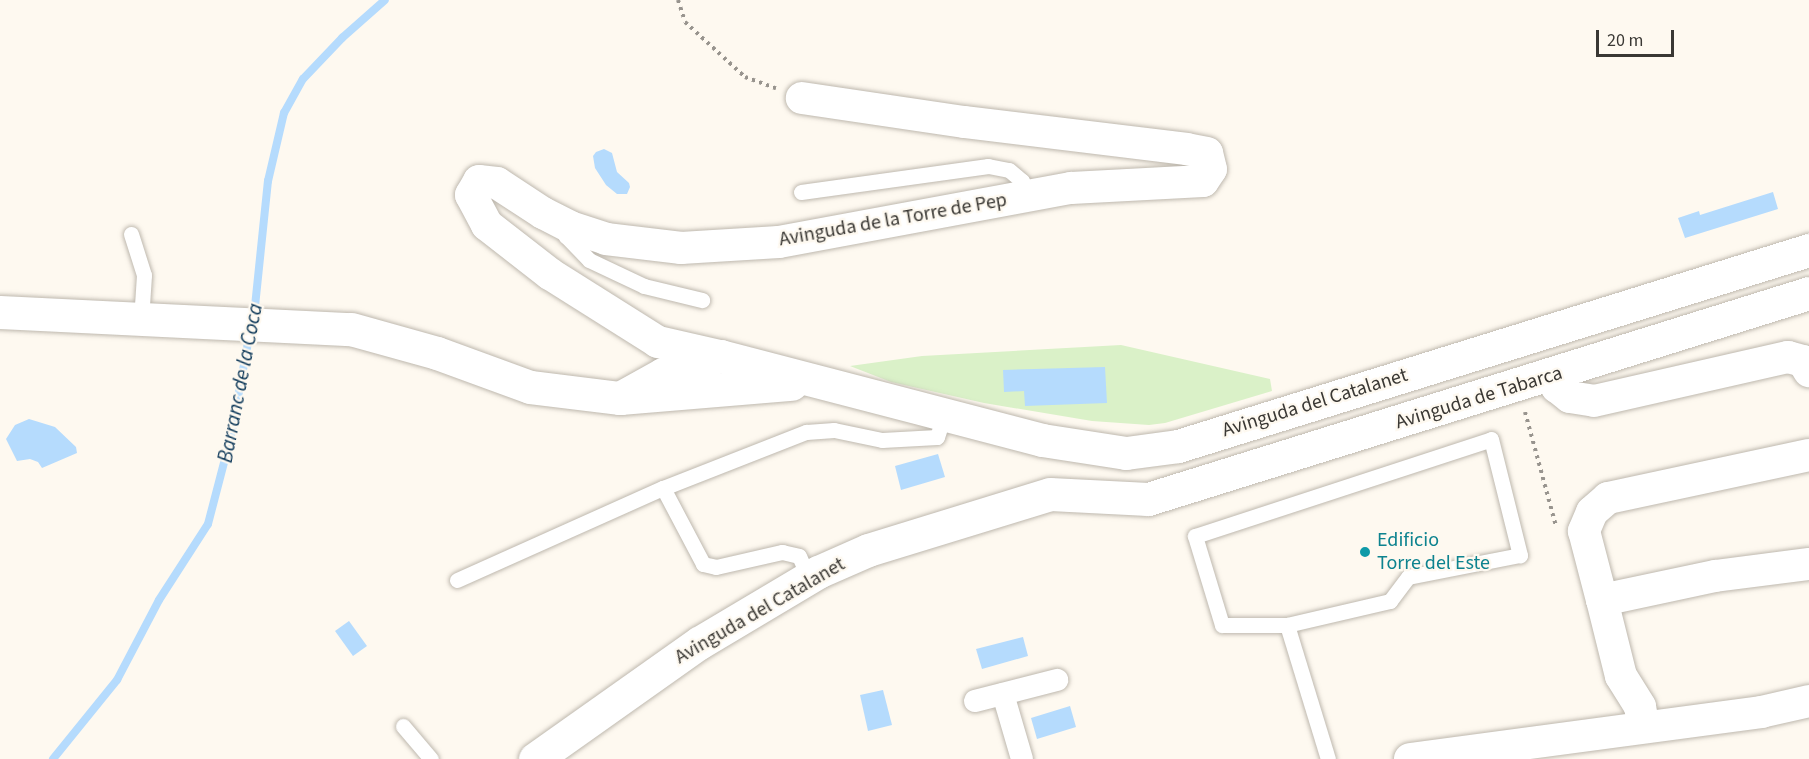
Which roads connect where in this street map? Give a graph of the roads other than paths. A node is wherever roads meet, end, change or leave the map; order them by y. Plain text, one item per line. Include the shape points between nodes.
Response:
1 (802, 98) road end
2 (801, 192) dead end
3 (1027, 196) junction
4 (570, 227) junction
5 (131, 234) dead end
6 (1809, 250) edge
7 (1809, 293) edge
8 (702, 300) dead end
9 (0, 312) edge
10 (156, 321) junction
11 (720, 356) junction
12 (1809, 371) edge
13 (1553, 375) junction
14 (813, 382) junction
15 (620, 398) junction
16 (944, 415) junction
17 (1809, 455) edge
18 (663, 488) junction
19 (1148, 499) joint
20 (1809, 564) edge
21 (814, 575) junction
22 (457, 580) dead end
23 (1602, 600) junction
24 (1287, 625) junction
25 (1057, 680) dead end
26 (1003, 694) junction
27 (975, 701) dead end
28 (1809, 701) edge
29 (403, 726) dead end
30 (1644, 727) junction
31 (431, 759) edge
32 (534, 759) edge
33 (1022, 759) edge
34 (1328, 759) edge
35 (1410, 759) edge

1 - 3 street, Avinguda de la Torre de Pep via 1187,148 1207,153 1211,169 1203,181 1071,188
2 - 3 lane via 988,166 1009,170 1022,181
3 - 4 street, Avinguda de la Torre de Pep via 768,243 681,248 606,239
4 - 8 lane via 566,236 589,260 644,286
4 - 11 street, Avinguda de la Torre de Pep via 497,183 480,181 471,195 487,225 550,274 658,342
5 - 10 lane
6 - 16 main road, Avinguda del Catalanet via 1178,446 1126,453 1095,450
7 - 13 main road, Avinguda de Tabarca
9 - 10 main road, Avinguda del Catalanet
10 - 15 main road, Avinguda del Catalanet via 351,329 438,353 530,387
11 - 14 main road, Avinguda del Catalanet
11 - 15 main road via 663,374
12 - 13 street via 1803,361 1788,357 1594,401 1570,397 1557,387
13 - 19 main road, Avinguda de Tabarca
14 - 15 main road, Avinguda del Catalanet
14 - 16 main road, Avinguda del Catalanet
16 - 18 lane via 937,437 882,440 834,430 806,432
17 - 23 street via 1608,498 1592,512 1584,531
18 - 21 lane via 703,564 716,567 782,552 799,556
18 - 22 lane
19 - 21 main road, Avinguda del Catalanet via 1050,494 868,550
20 - 23 street via 1715,576
21 - 32 main road, Avinguda del Catalanet via 699,643
23 - 30 street via 1621,676 1640,707
24 - 24 lane via 1390,601 1408,577 1520,555 1491,439 1195,536 1222,625
24 - 34 lane
25 - 26 street
26 - 27 street
26 - 33 street
28 - 30 street via 1761,712
29 - 31 lane
30 - 35 street

